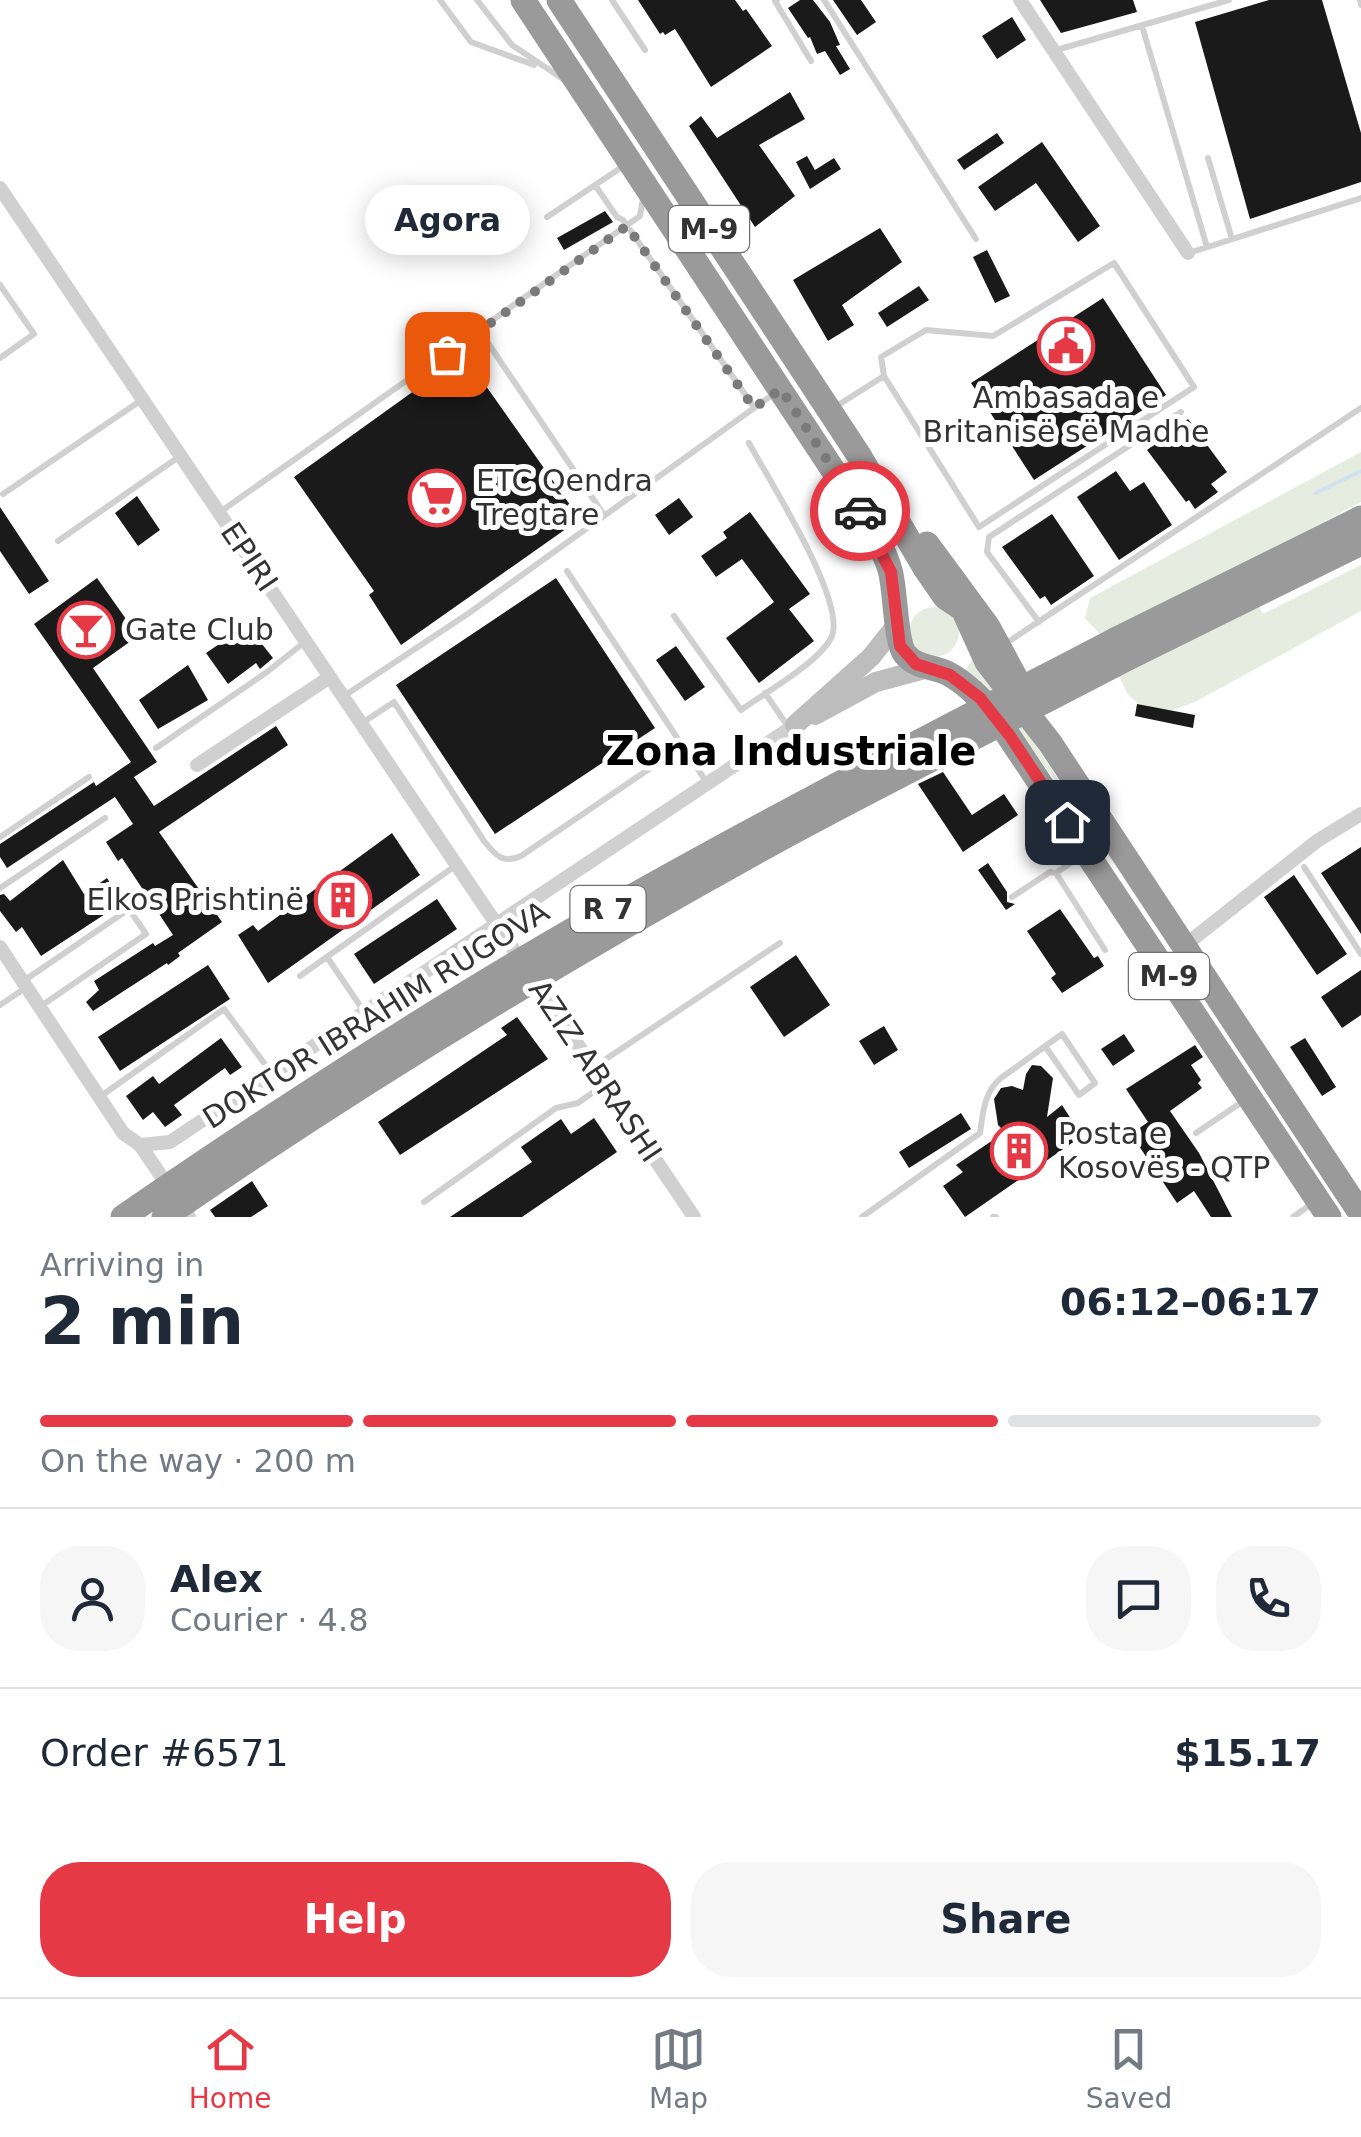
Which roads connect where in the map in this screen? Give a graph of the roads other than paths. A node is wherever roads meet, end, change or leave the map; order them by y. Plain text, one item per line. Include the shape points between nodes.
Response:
1 (440, 0) edge
2 (477, 0) edge
3 (524, 0) edge
4 (559, 0) edge
5 (612, 0) edge
6 (778, 0) edge
7 (824, 0) edge
8 (1020, 0) edge
9 (1230, 0) edge
10 (1142, 26) junction
11 (645, 50) dead end
12 (1053, 52) junction
13 (811, 61) dead end
14 (544, 68) junction
15 (585, 93) junction
16 (1208, 158) dead end
17 (630, 161) junction
18 (645, 184) junction
19 (595, 185) junction
20 (0, 188) edge
21 (1361, 198) edge
22 (640, 216) junction
23 (547, 217) dead end
24 (627, 226) junction
25 (636, 239) junction
26 (1232, 239) junction
27 (976, 240) dead end
28 (1207, 247) junction
29 (1188, 253) joint
30 (0, 285) edge
31 (480, 331) junction
32 (0, 358) edge
33 (884, 376) junction
34 (781, 389) junction
35 (143, 399) junction
36 (754, 408) junction
37 (1361, 408) edge
38 (829, 411) junction
39 (1181, 412) dead end
40 (749, 443) dead end
41 (181, 455) junction
42 (860, 458) junction
43 (4, 494) dead end
44 (219, 512) junction
45 (604, 515) junction
46 (1361, 518) edge
47 (58, 541) dead end
48 (1361, 543) edge
49 (567, 571) dead end
50 (945, 596) junction
51 (674, 616) dead end
52 (898, 621) junction
53 (1039, 622) junction
54 (970, 630) junction
55 (306, 641) junction
56 (1000, 648) junction
57 (1122, 649) junction
58 (932, 668) junction
59 (330, 678) junction
60 (765, 692) junction
61 (343, 697) junction
62 (361, 724) junction
63 (793, 727) junction
64 (1050, 743) junction
65 (683, 746) junction
66 (156, 748) dead end
67 (197, 765) dead end
68 (88, 777) dead end
69 (708, 783) junction
70 (1361, 814) edge
71 (105, 818) dead end
72 (0, 837) edge
73 (1086, 852) junction
74 (456, 866) junction
75 (1304, 867) dead end
76 (1056, 873) junction
77 (0, 888) edge
78 (1012, 897) dead end
79 (497, 926) junction
80 (780, 943) dead end
81 (1184, 946) junction
82 (0, 948) edge
83 (1105, 950) dead end
84 (1361, 954) edge
85 (327, 957) junction
86 (7, 972) edge
87 (300, 976) dead end
88 (25, 984) junction
89 (0, 1005) edge
90 (40, 1007) junction
91 (366, 1014) junction
92 (1045, 1046) junction
93 (593, 1068) junction
94 (274, 1076) junction
95 (604, 1084) junction
96 (100, 1096) junction
97 (1250, 1098) junction
98 (1196, 1133) dead end
99 (140, 1145) junction
100 (424, 1202) dead end
101 (1323, 1209) edge
102 (1361, 1214) edge
103 (123, 1217) edge
104 (164, 1217) edge
105 (188, 1217) edge
106 (694, 1217) edge
107 (862, 1217) edge
108 (1294, 1217) edge

1 - 14 lane via 471,42
2 - 14 lane via 512,46
3 - 15 highway, M-9
4 - 38 highway, M-9
5 - 11 lane
6 - 13 lane
7 - 27 lane
8 - 12 street
9 - 10 lane
10 - 12 lane
10 - 28 lane
12 - 29 street
14 - 15 lane
15 - 17 highway, M-9
16 - 26 lane
17 - 18 highway, M-9
17 - 19 lane
18 - 22 lane
18 - 34 highway, M-9
19 - 23 lane
19 - 24 lane
20 - 35 street, EPIRI
21 - 26 lane
22 - 24 lane
22 - 25 lane
24 - 25 lane
24 - 31 lane
25 - 36 lane
26 - 28 lane
28 - 29 lane
30 - 32 lane via 34,334
31 - 44 lane
31 - 45 lane
33 - 33 lane via 881,357 926,330 994,336 1114,263 1194,386 980,528
33 - 38 lane
34 - 36 lane
34 - 52 highway, M-9 via 879,542
35 - 41 street, EPIRI
35 - 43 lane
36 - 45 lane
37 - 53 lane
38 - 42 highway, M-9
39 - 53 lane via 988,537 987,552
40 - 60 lane via 820,575 835,621 827,644
41 - 44 street, EPIRI
41 - 47 lane
42 - 50 highway, M-9
42 - 56 highway
44 - 55 street, EPIRI
45 - 61 lane
46 - 57 highway, DOKTOR IBRAHIM RUGOVA / R 7
48 - 57 highway, DOKTOR IBRAHIM RUGOVA / R 7
49 - 65 lane
50 - 52 highway via 917,598
50 - 54 highway via 963,609
51 - 60 lane via 741,710
52 - 58 highway via 900,646 916,664
52 - 63 street via 871,657
53 - 56 lane
54 - 58 highway via 961,656
54 - 64 highway, M-9 via 1000,682
55 - 59 street, EPIRI
55 - 66 lane
56 - 64 highway
57 - 103 highway, DOKTOR IBRAHIM RUGOVA / R 7, bridge via 770,819 550,943 326,1080
57 - 104 highway, DOKTOR IBRAHIM RUGOVA / R 7, bridge via 562,962
58 - 63 street via 876,682
58 - 73 highway, M-9 via 966,685 994,714
59 - 61 street, EPIRI
59 - 67 street
60 - 63 lane
61 - 62 street, EPIRI
62 - 65 lane via 394,702 484,841 506,861
62 - 74 street, EPIRI
63 - 69 street
64 - 81 highway, M-9
65 - 69 lane
68 - 72 lane
69 - 79 street
70 - 81 street via 1317,840
71 - 77 lane
73 - 76 lane
73 - 97 highway, M-9
74 - 79 street, EPIRI
74 - 85 lane
75 - 84 lane
76 - 78 lane
76 - 83 lane
79 - 91 street
79 - 93 street, AZIZ ABRASHI
80 - 93 lane
81 - 102 highway, M-9
82 - 86 street
85 - 87 lane
85 - 91 lane
86 - 88 street
88 - 89 lane
88 - 90 street
88 - 90 lane via 129,910 146,934
90 - 96 street
91 - 94 street
92 - 92 lane via 1062,1034 1095,1083 1079,1095
92 - 107 lane via 992,1085 980,1133
93 - 95 street, AZIZ ABRASHI
94 - 96 lane via 224,1009
94 - 99 street via 179,1138
95 - 100 lane via 578,1103 556,1108
95 - 106 street, AZIZ ABRASHI
96 - 99 street
97 - 98 lane
97 - 101 highway, M-9
99 - 105 street
101 - 108 lane

